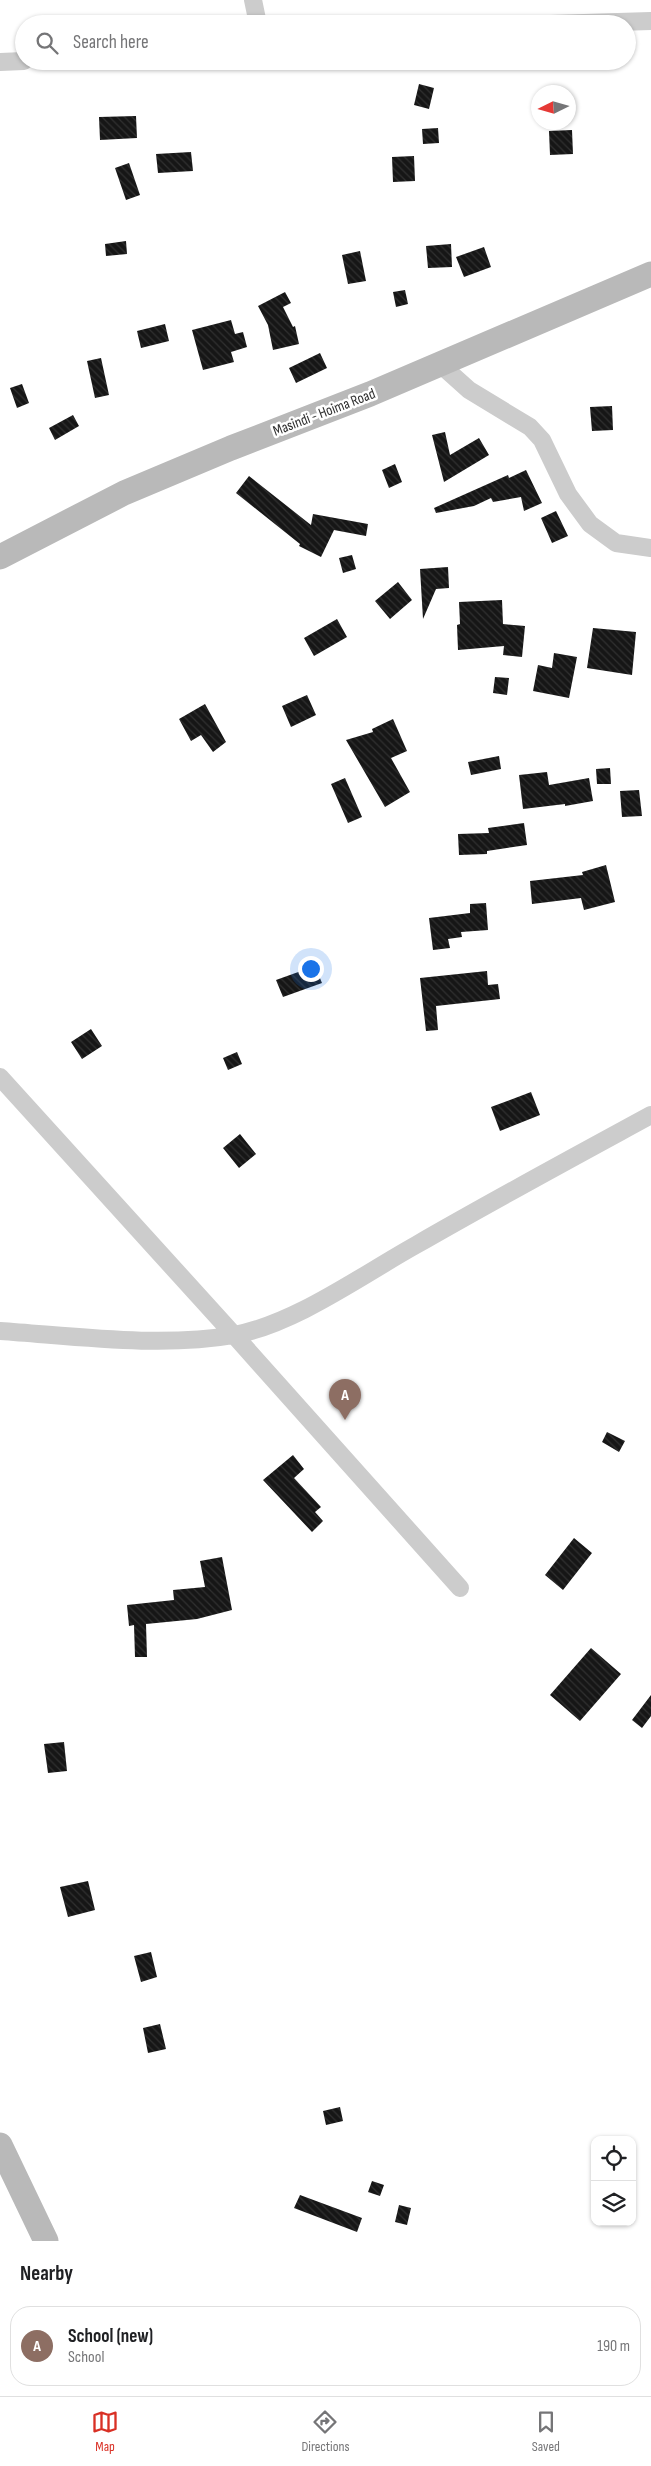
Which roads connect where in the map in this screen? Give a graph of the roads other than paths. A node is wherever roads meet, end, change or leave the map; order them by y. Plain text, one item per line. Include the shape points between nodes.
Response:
1 (253, 0) edge
2 (256, 15) edge
3 (636, 21) edge
4 (651, 21) edge
5 (15, 61) edge
6 (0, 62) edge
7 (651, 274) edge
8 (440, 364) junction
9 (651, 548) edge
10 (0, 557) edge
11 (0, 1077) edge
12 (651, 1115) edge
13 (0, 1331) edge
14 (234, 1335) junction
15 (460, 1588) dead end
16 (0, 2145) edge
17 (46, 2241) edge

1 - 2 street
3 - 4 street
5 - 6 street
7 - 8 main road, Masindi - Hoima Road
8 - 9 street via 469,390 530,427 542,440 568,494 590,524 616,543
8 - 10 main road, Masindi - Hoima Road via 124,494
11 - 14 street
12 - 14 street via 306,1308 271,1324
13 - 14 street via 125,1339
14 - 15 street
16 - 17 main road

